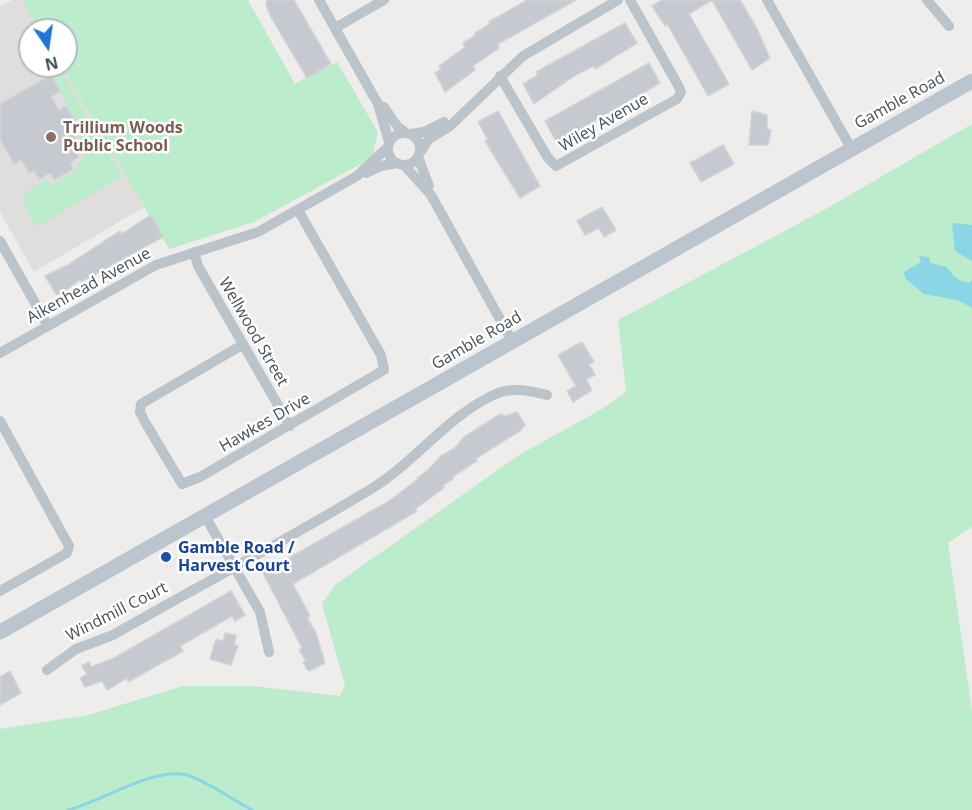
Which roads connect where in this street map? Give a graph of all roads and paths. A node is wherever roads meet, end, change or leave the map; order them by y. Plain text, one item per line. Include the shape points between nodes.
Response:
1 (319, 0) edge
2 (384, 0) edge
3 (618, 0) edge
4 (630, 0) edge
5 (767, 0) edge
6 (927, 0) edge
7 (949, 26) dead end
8 (335, 28) junction
9 (500, 76) junction
10 (972, 81) edge
11 (378, 104) junction
12 (453, 120) junction
13 (408, 133) junction
14 (389, 144) junction
15 (851, 148) junction
16 (419, 154) junction
17 (400, 164) junction
18 (357, 176) junction
19 (431, 195) junction
20 (298, 210) junction
21 (0, 241) edge
22 (194, 252) junction
23 (48, 326) junction
24 (512, 341) junction
25 (242, 345) junction
26 (0, 353) edge
27 (547, 395) dead end
28 (0, 421) edge
29 (290, 426) junction
30 (205, 516) junction
31 (234, 566) junction
32 (0, 591) edge
33 (0, 632) edge
34 (269, 652) dead end
35 (47, 669) dead end

1 - 8 street
2 - 8 street
3 - 9 street via 531,51
4 - 9 street, Wiley Avenue via 680,87 677,99 556,166
5 - 15 street
6 - 7 street
8 - 11 street
9 - 12 street
10 - 15 main road, Gamble Road
11 - 13 street
11 - 14 street
12 - 13 street via 424,132
12 - 16 street
13 - 14 street via 396,135
13 - 16 street via 418,141
14 - 17 street via 390,156
14 - 18 street, Aikenhead Avenue
15 - 24 main road, Gamble Road
16 - 17 street via 412,163
16 - 19 street
17 - 18 street, Aikenhead Avenue
17 - 19 street
18 - 20 street, Aikenhead Avenue
19 - 24 street
20 - 22 street, Aikenhead Avenue via 249,236
20 - 29 street, Hawkes Drive via 384,362 380,375
21 - 23 street
22 - 23 street, Aikenhead Avenue via 156,265
22 - 25 street, Wellwood Street
23 - 26 street, Aikenhead Avenue
24 - 30 main road, Gamble Road
25 - 29 street, Wellwood Street
25 - 29 street, Hawkes Drive via 141,404 140,412 178,481 187,484
27 - 31 street, Windmill Court via 527,390 500,392 453,419 372,488
28 - 32 street via 69,546 67,553
30 - 31 street
30 - 33 main road, Gamble Road
31 - 34 street via 265,625
31 - 35 street, Windmill Court via 113,635 76,649

